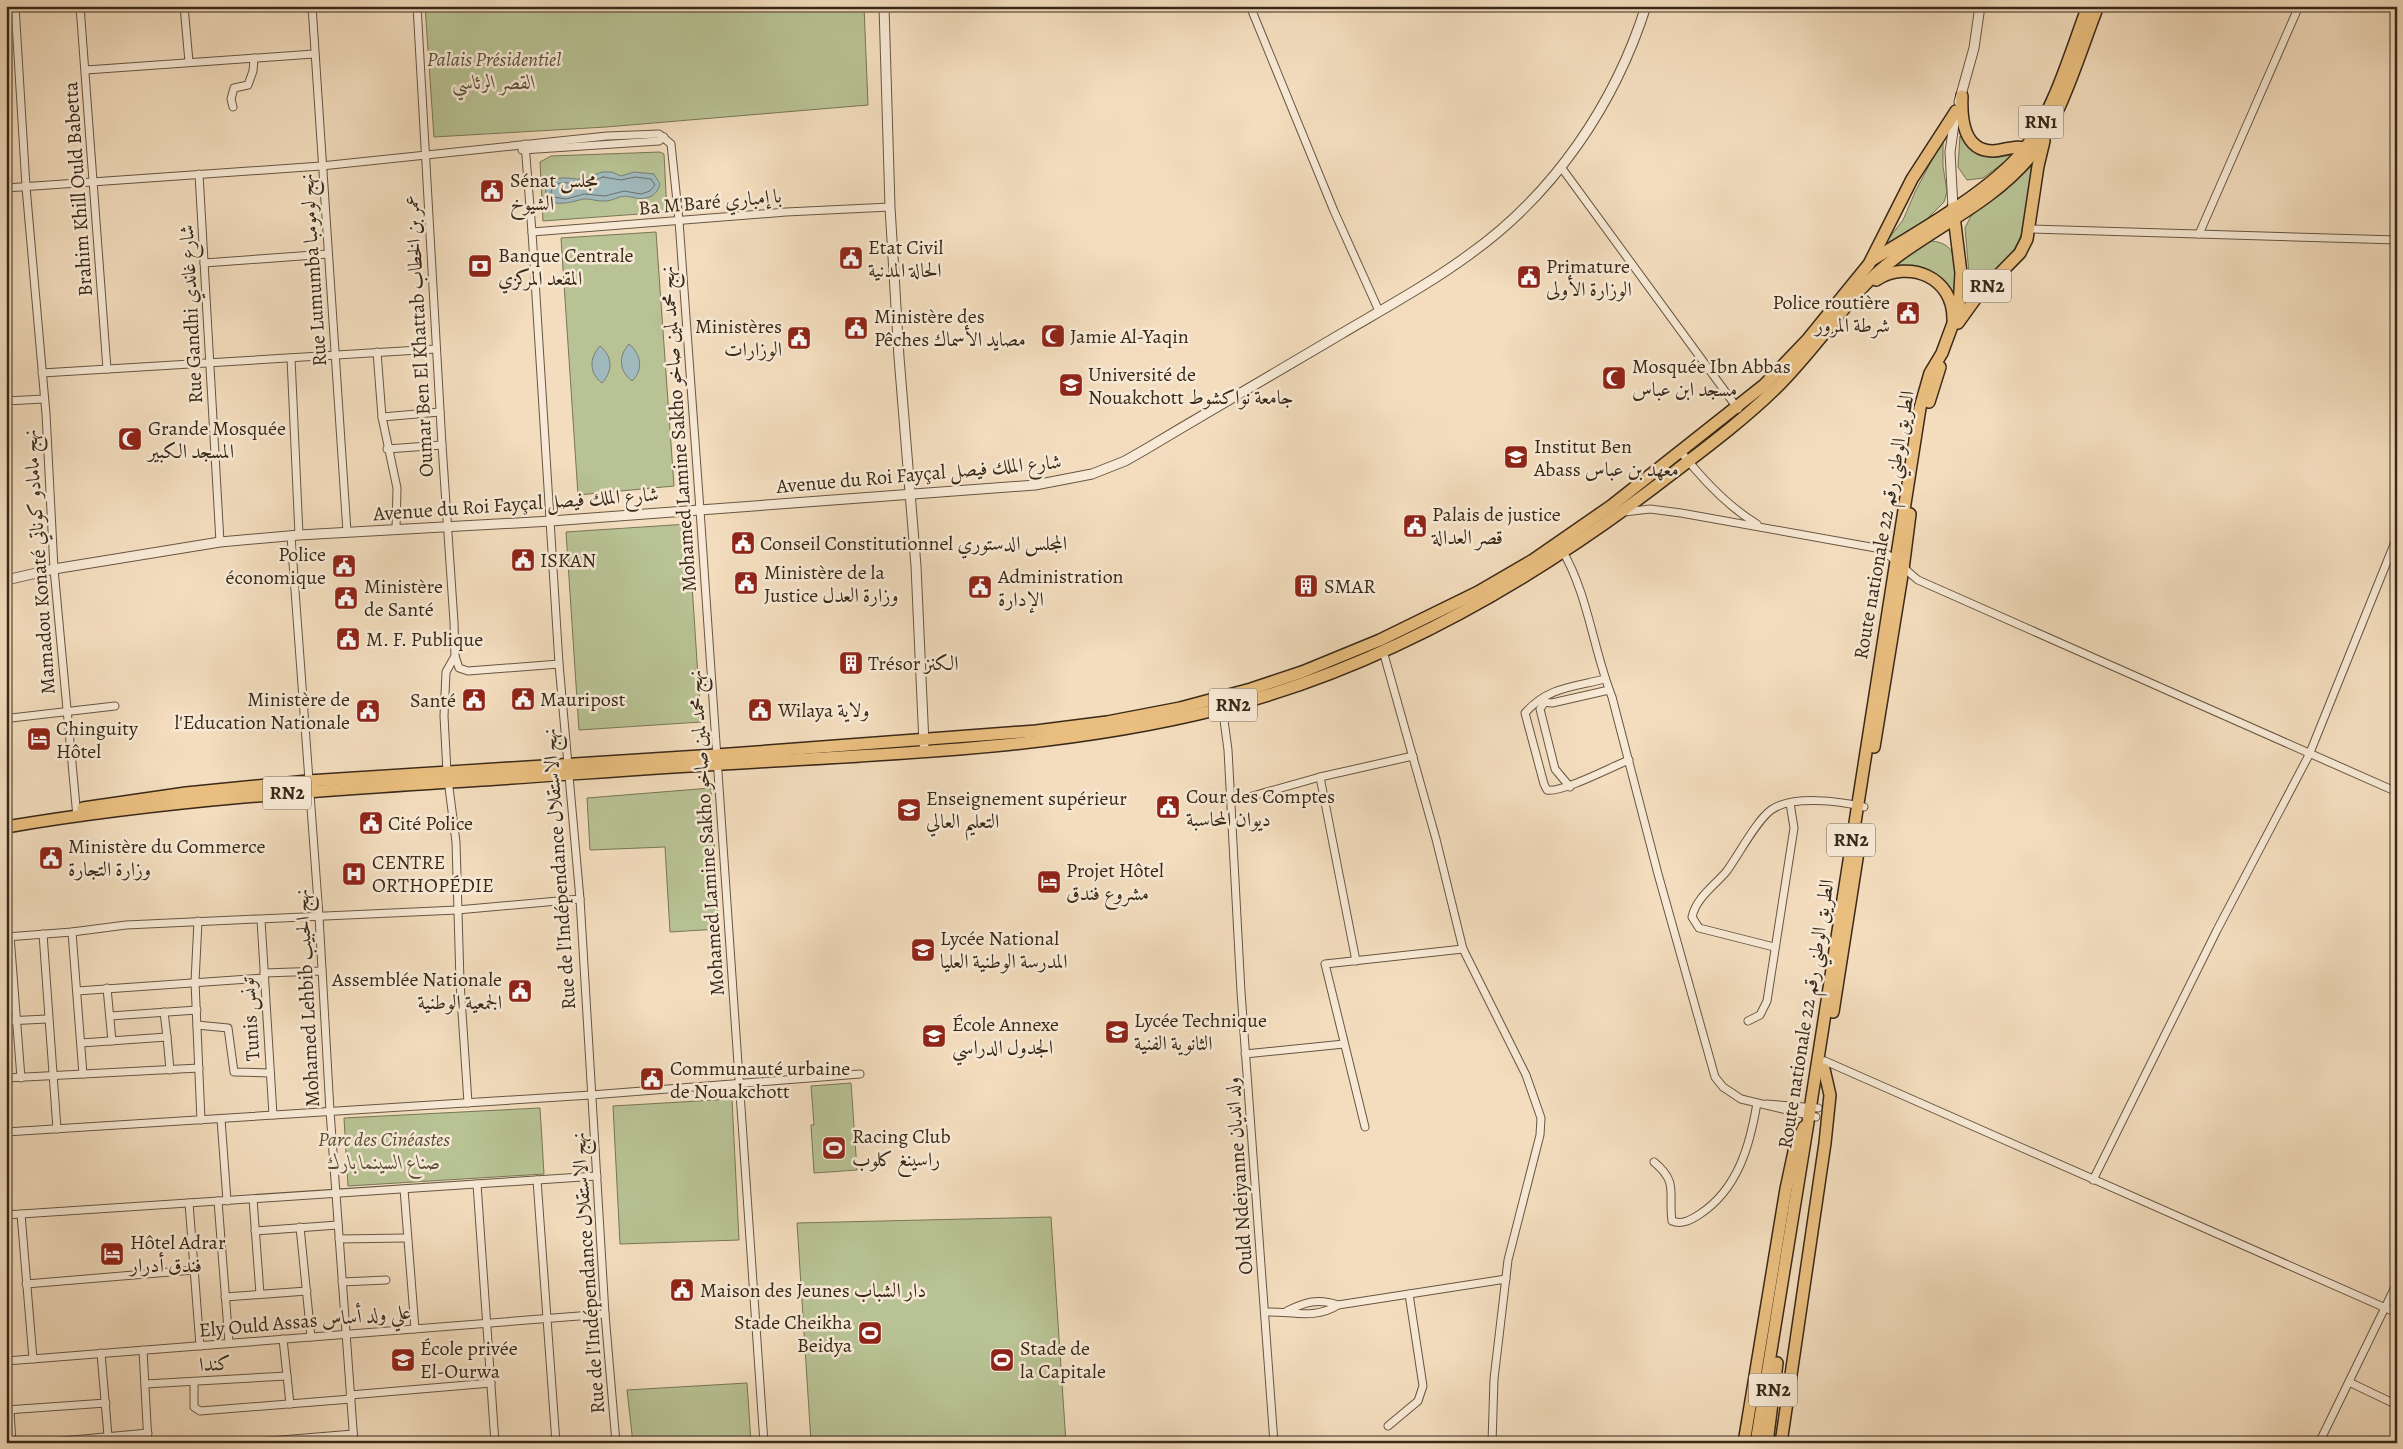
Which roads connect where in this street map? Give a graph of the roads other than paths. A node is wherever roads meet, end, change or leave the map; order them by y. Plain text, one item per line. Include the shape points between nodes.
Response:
1 (14, 6) edge
2 (80, 6) edge
3 (184, 6) edge
4 (312, 6) edge
5 (417, 6) edge
6 (884, 6) edge
7 (1250, 6) edge
8 (1646, 6) edge
9 (1980, 6) edge
10 (2088, 6) edge
11 (2098, 6) edge
12 (2299, 6) edge
13 (314, 54) junction
14 (254, 58) junction
15 (189, 62) junction
16 (86, 70) junction
17 (1962, 96) junction
18 (234, 107) dead end
19 (1956, 111) junction
20 (2046, 134) junction
21 (525, 148) junction
22 (2028, 151) junction
23 (426, 155) junction
24 (322, 166) junction
25 (2038, 166) junction
26 (1561, 167) junction
27 (199, 174) junction
28 (94, 182) junction
29 (26, 187) junction
30 (6, 188) edge
31 (890, 207) junction
32 (1954, 213) junction
33 (679, 221) junction
34 (2030, 229) junction
35 (532, 232) junction
36 (2199, 234) junction
37 (2397, 240) edge
38 (328, 254) junction
39 (1872, 260) junction
40 (204, 263) junction
41 (1864, 286) junction
42 (1380, 311) junction
43 (1951, 332) junction
44 (436, 348) junction
45 (377, 352) junction
46 (1942, 353) junction
47 (335, 355) junction
48 (291, 358) junction
49 (210, 363) junction
50 (107, 369) junction
51 (42, 373) junction
52 (44, 398) junction
53 (6, 401) edge
54 (440, 412) junction
55 (1741, 412) junction
56 (382, 417) junction
57 (442, 445) junction
58 (387, 449) junction
59 (1685, 457) junction
60 (909, 494) junction
61 (1611, 506) junction
62 (700, 510) junction
63 (1622, 512) junction
64 (551, 521) junction
65 (446, 526) junction
66 (1762, 526) junction
67 (396, 530) junction
68 (347, 532) junction
69 (295, 536) junction
70 (2397, 536) edge
71 (220, 542) junction
72 (1560, 547) junction
73 (1896, 559) junction
74 (54, 569) junction
75 (1903, 569) junction
76 (6, 580) edge
77 (1383, 650) junction
78 (454, 656) junction
79 (559, 664) junction
80 (1605, 679) junction
81 (1609, 690) junction
82 (1534, 702) junction
83 (1545, 702) junction
84 (1221, 703) junction
85 (116, 706) dead end
86 (66, 711) junction
87 (11, 718) dead end
88 (923, 746) junction
89 (2309, 755) junction
90 (1413, 756) junction
91 (716, 760) junction
92 (1629, 760) junction
93 (568, 769) junction
94 (447, 777) junction
95 (1320, 777) junction
96 (308, 786) junction
97 (1570, 787) junction
98 (2397, 792) edge
99 (1249, 797) dead end
100 (1790, 803) junction
101 (1860, 806) junction
102 (76, 813) junction
103 (6, 819) edge
104 (6, 827) edge
105 (580, 899) junction
106 (457, 910) junction
107 (319, 916) junction
108 (261, 920) junction
109 (198, 921) junction
110 (72, 932) junction
111 (42, 934) junction
112 (8, 936) edge
113 (1774, 947) junction
114 (1463, 950) junction
115 (1356, 961) junction
116 (322, 972) junction
117 (264, 975) junction
118 (195, 982) junction
119 (107, 988) junction
120 (77, 990) junction
121 (196, 1010) junction
122 (164, 1012) junction
123 (110, 1016) junction
124 (47, 1019) junction
125 (6, 1021) edge
126 (18, 1021) junction
127 (1748, 1021) dead end
128 (197, 1025) junction
129 (167, 1037) junction
130 (112, 1041) junction
131 (81, 1043) junction
132 (1344, 1044) junction
133 (1246, 1054) junction
134 (1824, 1065) junction
135 (199, 1068) junction
136 (170, 1070) junction
137 (270, 1073) junction
138 (83, 1074) junction
139 (860, 1074) dead end
140 (53, 1076) junction
141 (6, 1078) edge
142 (21, 1078) junction
143 (738, 1083) junction
144 (591, 1094) junction
145 (468, 1102) junction
146 (1760, 1104) junction
147 (330, 1111) junction
148 (1812, 1114) junction
149 (273, 1115) junction
150 (221, 1119) junction
151 (201, 1120) junction
152 (1365, 1127) dead end
153 (56, 1129) junction
154 (6, 1132) edge
155 (1654, 1162) dead end
156 (597, 1176) junction
157 (538, 1180) junction
158 (2092, 1180) junction
159 (477, 1184) junction
160 (404, 1189) junction
161 (336, 1193) junction
162 (253, 1199) junction
163 (218, 1201) junction
164 (227, 1201) junction
165 (189, 1203) junction
166 (20, 1214) junction
167 (6, 1215) edge
168 (338, 1225) junction
169 (300, 1227) junction
170 (255, 1231) junction
171 (406, 1238) junction
172 (339, 1239) junction
173 (1789, 1265) junction
174 (194, 1270) junction
175 (1506, 1279) junction
176 (386, 1280) dead end
177 (342, 1282) junction
178 (2397, 1283) edge
179 (26, 1284) junction
180 (307, 1291) junction
181 (260, 1294) junction
182 (1409, 1294) junction
183 (225, 1297) junction
184 (1338, 1305) junction
185 (2386, 1308) junction
186 (1287, 1311) junction
187 (1265, 1312) junction
188 (2397, 1313) edge
189 (606, 1314) junction
190 (547, 1318) junction
191 (488, 1323) junction
192 (415, 1329) junction
193 (346, 1334) junction
194 (311, 1337) junction
195 (284, 1339) junction
196 (229, 1344) junction
197 (200, 1346) junction
198 (143, 1350) junction
199 (101, 1354) junction
200 (33, 1359) junction
201 (6, 1361) edge
202 (287, 1376) junction
203 (194, 1382) junction
204 (491, 1382) junction
205 (2350, 1382) junction
206 (145, 1384) junction
207 (350, 1397) junction
208 (106, 1404) junction
209 (290, 1404) junction
210 (2397, 1405) edge
211 (8, 1410) edge
212 (1388, 1426) dead end
213 (148, 1433) junction
214 (353, 1434) junction
215 (108, 1436) junction
216 (2320, 1441) edge
217 (12, 1443) edge
218 (40, 1443) edge
219 (148, 1443) edge
220 (245, 1443) edge
221 (354, 1443) edge
222 (495, 1443) edge
223 (556, 1443) edge
224 (616, 1443) edge
225 (764, 1443) edge
226 (1274, 1443) edge
227 (1492, 1443) edge
228 (1744, 1443) edge
229 (1756, 1443) edge
230 (1767, 1443) edge
231 (1781, 1443) edge
232 (2329, 1443) edge

1 - 29 street, Mamadou Konaté نهج مامادو كوناتي
2 - 16 street, Brahim Khill Ould Babetta
3 - 15 street
4 - 13 street, Rue Lumumba نهج لومومبا
5 - 23 street, Oumar Ben El Khattab عمر بن الخطاب
6 - 31 street
7 - 42 street via 1334,211
8 - 26 street, Avenue du Roi Fayçal شارع الملك فيصل via 1635,42 1611,92
9 - 17 street
10 - 22 highway, RN1
11 - 20 highway, RN1
12 - 36 street
13 - 14 street
13 - 24 street, Rue Lumumba نهج لومومبا
14 - 15 street
14 - 18 street via 248,86 234,88 231,99
15 - 16 street
16 - 28 street, Brahim Khill Ould Babetta
17 - 19 street
17 - 22 highway via 1963,125 1972,142 1992,151
19 - 32 street via 1950,152
19 - 39 highway via 1912,179
20 - 22 highway, RN1
20 - 25 highway, RN2
21 - 23 street
21 - 33 street, Mohamed Lamine Sakho نهج محمد لمين صاخو via 659,141 664,137 671,144
21 - 35 street, Rue de l'Indépendance نهج الاستقلال
22 - 25 highway
22 - 32 highway, RN1 via 2003,182
23 - 24 street
23 - 44 street, Oumar Ben El Khattab عمر بن الخطاب
24 - 27 street
24 - 38 street, Rue Lumumba نهج لومومبا
25 - 34 highway, RN2
26 - 42 street, Avenue du Roi Fayçal شارع الملك فيصل via 1502,228 1472,253
26 - 55 street
27 - 28 street
27 - 40 street, Rue Gandhi شارع غاندي
28 - 29 street
28 - 50 street, Brahim Khill Ould Babetta
29 - 30 street
29 - 51 street, Mamadou Konaté نهج مامادو كوناتي
31 - 33 street, Ba M'Baré با إمباري
31 - 60 street
32 - 39 highway, RN2
32 - 41 highway, RN2 via 1884,265
32 - 43 highway, RN2 via 1962,289
33 - 35 street, Ba M'Baré با إمباري
33 - 62 street, Mohamed Lamine Sakho نهج محمد لمين صاخو
34 - 36 street
34 - 43 highway, RN2 via 2020,253 1976,298
35 - 64 street, Rue de l'Indépendance نهج الاستقلال
36 - 37 street
38 - 40 street
38 - 47 street, Rue Lumumba نهج لومومبا
39 - 55 highway, RN2 via 1808,340
40 - 49 street, Rue Gandhi شارع غاندي
41 - 43 highway via 1891,272 1908,270 1924,274 1938,283 1948,296 1953,312
41 - 55 highway, RN2 via 1815,346 1773,390
42 - 60 street, Avenue du Roi Fayçal شارع الملك فيصل via 1109,468 1078,478 1035,485
43 - 46 highway, RN2
44 - 45 street
44 - 54 street, Oumar Ben El Khattab عمر بن الخطاب
45 - 47 street
45 - 56 street
46 - 73 highway, Route nationale 22 الطريق الوطني رقم / RN2 via 1930,373 1920,408
46 - 75 highway, Route nationale 22 الطريق الوطني رقم / RN2 via 1923,429
47 - 48 street
47 - 68 street, Rue Lumumba نهج لومومبا
48 - 49 street
48 - 69 street, Mohamed Lehbib نهج الحبيب
49 - 50 street
49 - 71 street, Rue Gandhi شارع غاندي
50 - 51 street
51 - 52 street, Mamadou Konaté نهج مامادو كوناتي
52 - 53 street
52 - 74 street, Mamadou Konaté نهج مامادو كوناتي
54 - 56 street
54 - 57 street, Oumar Ben El Khattab عمر بن الخطاب
55 - 59 highway, RN2
56 - 58 street
57 - 58 street
57 - 65 street, Oumar Ben El Khattab عمر بن الخطاب
58 - 67 street via 397,488
59 - 61 highway, RN2
59 - 63 highway, RN2
59 - 66 street via 1731,506
60 - 62 street, Avenue du Roi Fayçal شارع الملك فيصل
60 - 88 street via 916,566
61 - 63 street
61 - 72 highway, RN2
62 - 64 street, Avenue du Roi Fayçal شارع الملك فيصل
62 - 91 street, Mohamed Lamine Sakho نهج محمد لمين صاخو
63 - 66 street via 1664,510
63 - 72 highway, RN2
64 - 65 street, Avenue du Roi Fayçal شارع الملك فيصل
64 - 79 street, Rue de l'Indépendance نهج الاستقلال
65 - 67 street, Avenue du Roi Fayçal شارع الملك فيصل
65 - 78 street, Oumar Ben El Khattab عمر بن الخطاب
66 - 73 street via 1865,545
67 - 68 street, Avenue du Roi Fayçal شارع الملك فيصل
68 - 69 street, Avenue du Roi Fayçal شارع الملك فيصل
69 - 71 street, Avenue du Roi Fayçal شارع الملك فيصل
69 - 96 street, Mohamed Lehbib نهج الحبيب
70 - 89 street
71 - 74 street, Avenue du Roi Fayçal شارع الملك فيصل
72 - 77 highway, RN2 via 1483,600
72 - 80 street via 1575,572
72 - 84 highway, RN2 via 1380,640
73 - 75 street
73 - 101 highway, Route nationale 22 الطريق الوطني رقم / RN2
74 - 76 street, Avenue du Roi Fayçal شارع الملك فيصل
74 - 86 street, Mamadou Konaté نهج مامادو كوناتي
75 - 89 street via 1918,580
75 - 101 highway, Route nationale 22 الطريق الوطني رقم / RN2
77 - 84 highway, RN2 via 1305,682
77 - 90 street
78 - 79 street via 459,668 468,671
78 - 94 street, Oumar Ben El Khattab عمر بن الخطاب via 446,672 445,688
79 - 93 street, Rue de l'Indépendance نهج الاستقلال
80 - 81 street
80 - 82 street via 1548,692
81 - 83 street
81 - 92 street
82 - 83 street
82 - 97 street via 1525,713 1544,784 1547,790 1554,791
83 - 97 street via 1540,709 1555,769
84 - 88 highway, RN2 via 1107,722
84 - 133 street, Ould Ndeiyanne ولد انديان via 1229,759
85 - 86 street
86 - 87 street
86 - 102 street, Mamadou Konaté نهج مامادو كوناتي
88 - 91 highway, RN2
89 - 98 street
89 - 158 street
90 - 95 street
90 - 114 street
91 - 93 highway, RN2
91 - 143 street, Mohamed Lamine Sakho نهج محمد لمين صاخو
92 - 97 street
92 - 146 street via 1715,1077 1733,1095
93 - 94 highway, RN2
93 - 105 street, Rue de l'Indépendance نهج الاستقلال
94 - 96 highway, RN2
94 - 106 street, Oumar Ben El Khattab عمر بن الخطاب via 456,842
95 - 99 street
95 - 115 street
96 - 102 highway, RN2 via 186,793
96 - 107 street, Mohamed Lehbib نهج الحبيب
100 - 101 street
100 - 113 street via 1794,828
100 - 113 street via 1771,810 1762,818 1735,860 1696,906 1692,917 1699,928 1708,932
101 - 134 highway, Route nationale 22 الطريق الوطني رقم / RN2
101 - 148 highway, Route nationale 22 الطريق الوطني رقم / RN2
102 - 103 highway, RN2
102 - 104 highway, RN2
105 - 106 street
105 - 144 street, Rue de l'Indépendance نهج الاستقلال
106 - 107 street
106 - 145 street, Oumar Ben El Khattab عمر بن الخطاب
107 - 108 street
107 - 116 street, Mohamed Lehbib نهج الحبيب
108 - 109 street
108 - 117 street, Tunis تونس
109 - 110 street
109 - 118 street
110 - 111 street
110 - 120 street
111 - 112 street
111 - 124 street
112 - 126 street
113 - 127 street via 1767,1001 1760,1014
114 - 115 street
114 - 175 street via 1526,1075 1541,1118 1540,1135
115 - 132 street via 1325,964
116 - 117 street
116 - 147 street, Mohamed Lehbib نهج الحبيب
117 - 118 street
117 - 137 street, Tunis تونس
118 - 119 street
118 - 121 street
119 - 120 street
119 - 123 street
120 - 131 street
121 - 122 street
121 - 128 street
122 - 123 street
122 - 129 street
123 - 130 street
124 - 126 street
124 - 140 street
125 - 126 street
126 - 142 street
128 - 135 street
128 - 137 street via 228,1028 234,1072
129 - 130 street
129 - 136 street
130 - 131 street
131 - 138 street
132 - 133 street
132 - 152 street
133 - 187 street, Ould Ndeiyanne ولد انديان
134 - 148 highway, Route nationale 22 الطريق الوطني رقم / RN2
134 - 158 street
134 - 231 highway via 1830,1095 1825,1143
135 - 136 street
135 - 151 street
136 - 138 street
137 - 149 street, Tunis تونس
138 - 140 street
139 - 143 street
140 - 142 street
140 - 153 street
141 - 142 street
143 - 144 street
143 - 225 street, Mohamed Lamine Sakho نهج محمد لمين صاخو
144 - 145 street
144 - 156 street, Rue de l'Indépendance نهج الاستقلال
145 - 147 street
146 - 148 street
146 - 155 street via 1752,1136 1735,1177 1716,1204 1690,1220 1672,1221 1671,1182 1667,1172
147 - 149 street
147 - 161 street, Mohamed Lehbib نهج الحبيب
148 - 173 highway, Route nationale 22 الطريق الوطني رقم / RN2
148 - 228 highway via 1795,1147 1786,1189
149 - 150 street
150 - 151 street
150 - 164 street
151 - 153 street
153 - 154 street
156 - 157 street
156 - 189 street, Rue de l'Indépendance نهج الاستقلال
157 - 159 street
157 - 190 street
158 - 185 street
159 - 160 street
159 - 191 street
160 - 161 street
160 - 171 street
161 - 162 street
161 - 168 street, Mohamed Lehbib نهج الحبيب
162 - 164 street
162 - 170 street
163 - 164 street
163 - 165 street
163 - 183 street
165 - 166 street
165 - 174 street
166 - 167 street
166 - 179 street
168 - 169 street
168 - 172 street, Mohamed Lehbib نهج الحبيب
169 - 170 street
169 - 180 street
170 - 181 street
171 - 172 street
171 - 192 street
172 - 177 street, Mohamed Lehbib نهج الحبيب
173 - 229 highway, RN2
173 - 230 highway, RN2
174 - 179 street
174 - 197 street
175 - 182 street
175 - 227 street via 1494,1378
176 - 177 street
177 - 193 street, Mohamed Lehbib نهج الحبيب
178 - 185 street
179 - 200 street
180 - 181 street
180 - 194 street
181 - 183 street
182 - 184 street
182 - 212 street via 1423,1386 1418,1401
183 - 196 street
184 - 186 street via 1328,1312 1300,1314
184 - 186 street via 1320,1300
185 - 188 street
185 - 205 street
186 - 187 street
187 - 226 street, Ould Ndeiyanne ولد انديان
189 - 190 street, Ely Ould Assas علي ولد أساس
189 - 224 street, Rue de l'Indépendance نهج الاستقلال
190 - 191 street, Ely Ould Assas علي ولد أساس
190 - 223 street
191 - 192 street, Ely Ould Assas علي ولد أساس
191 - 204 street
192 - 193 street, Ely Ould Assas علي ولد أساس
193 - 194 street, Ely Ould Assas علي ولد أساس
193 - 207 street, Mohamed Lehbib نهج الحبيب
194 - 195 street, Ely Ould Assas علي ولد أساس
195 - 196 street, Ely Ould Assas علي ولد أساس
195 - 202 street
196 - 197 street, Ely Ould Assas علي ولد أساس
197 - 198 street, Ely Ould Assas علي ولد أساس
198 - 199 street, Ely Ould Assas علي ولد أساس
198 - 206 street
199 - 200 street, Ely Ould Assas علي ولد أساس
199 - 208 street
200 - 201 street, Ely Ould Assas علي ولد أساس
202 - 203 street, كندا
202 - 209 street
203 - 206 street, كندا
203 - 209 street via 196,1410
204 - 207 street
204 - 222 street
205 - 210 street
205 - 216 street
206 - 213 street
207 - 209 street
207 - 214 street, Mohamed Lehbib نهج الحبيب
208 - 211 street
208 - 215 street
211 - 217 street
213 - 215 street
213 - 219 street
214 - 220 street
214 - 221 street, Mohamed Lehbib نهج الحبيب
215 - 218 street
216 - 232 street

